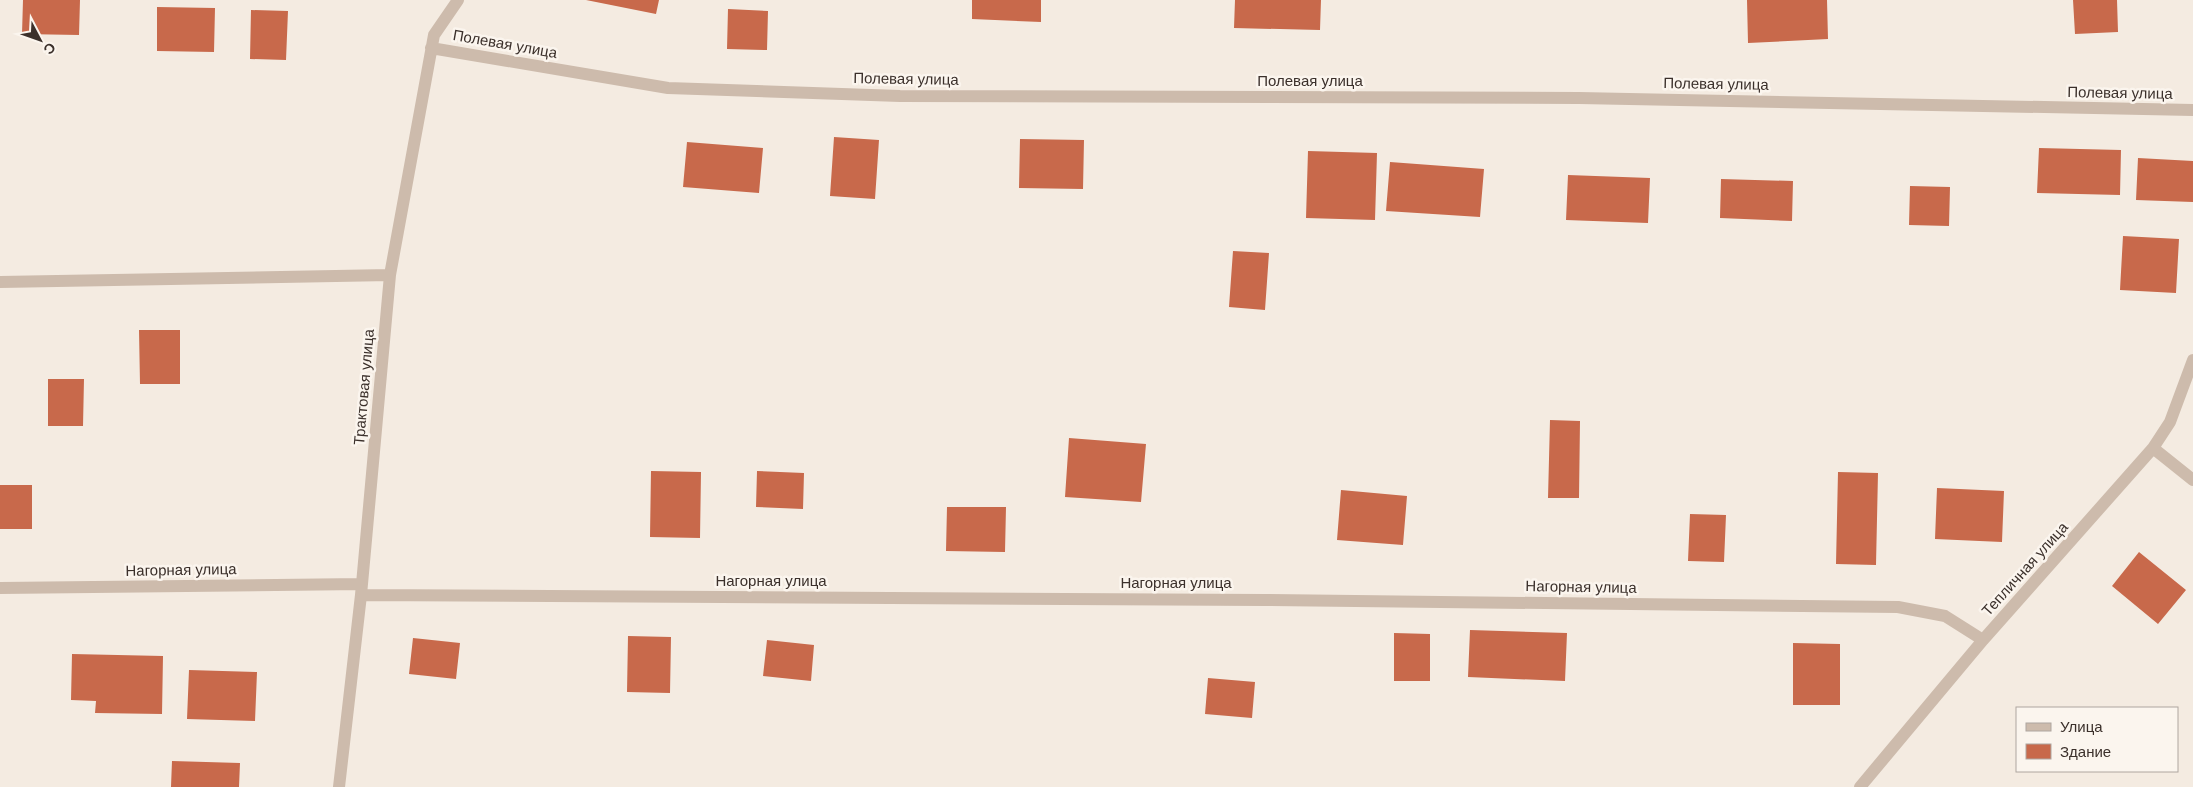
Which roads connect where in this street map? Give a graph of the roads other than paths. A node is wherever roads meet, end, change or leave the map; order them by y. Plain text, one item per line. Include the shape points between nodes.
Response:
1 (458, 0) edge
2 (431, 48) junction
3 (2193, 110) edge
4 (390, 275) junction
5 (0, 282) edge
6 (2193, 360) edge
7 (2154, 448) junction
8 (2193, 480) edge
9 (0, 588) edge
10 (362, 590) junction
11 (1983, 640) junction
12 (339, 787) edge
13 (1860, 787) edge

1 - 2 street, Трактовая улица via 434,35
2 - 3 street, Полевая улица via 688,89 900,96 1579,98
2 - 4 street, Трактовая улица
4 - 5 street
4 - 10 street, Трактовая улица
6 - 7 street, Тепличная улица via 2170,422
7 - 8 street
7 - 11 street, Тепличная улица
9 - 10 street, Нагорная улица
10 - 11 street, Нагорная улица via 1898,607 1945,616
10 - 12 street, Трактовая улица
11 - 13 street, Тепличная улица

